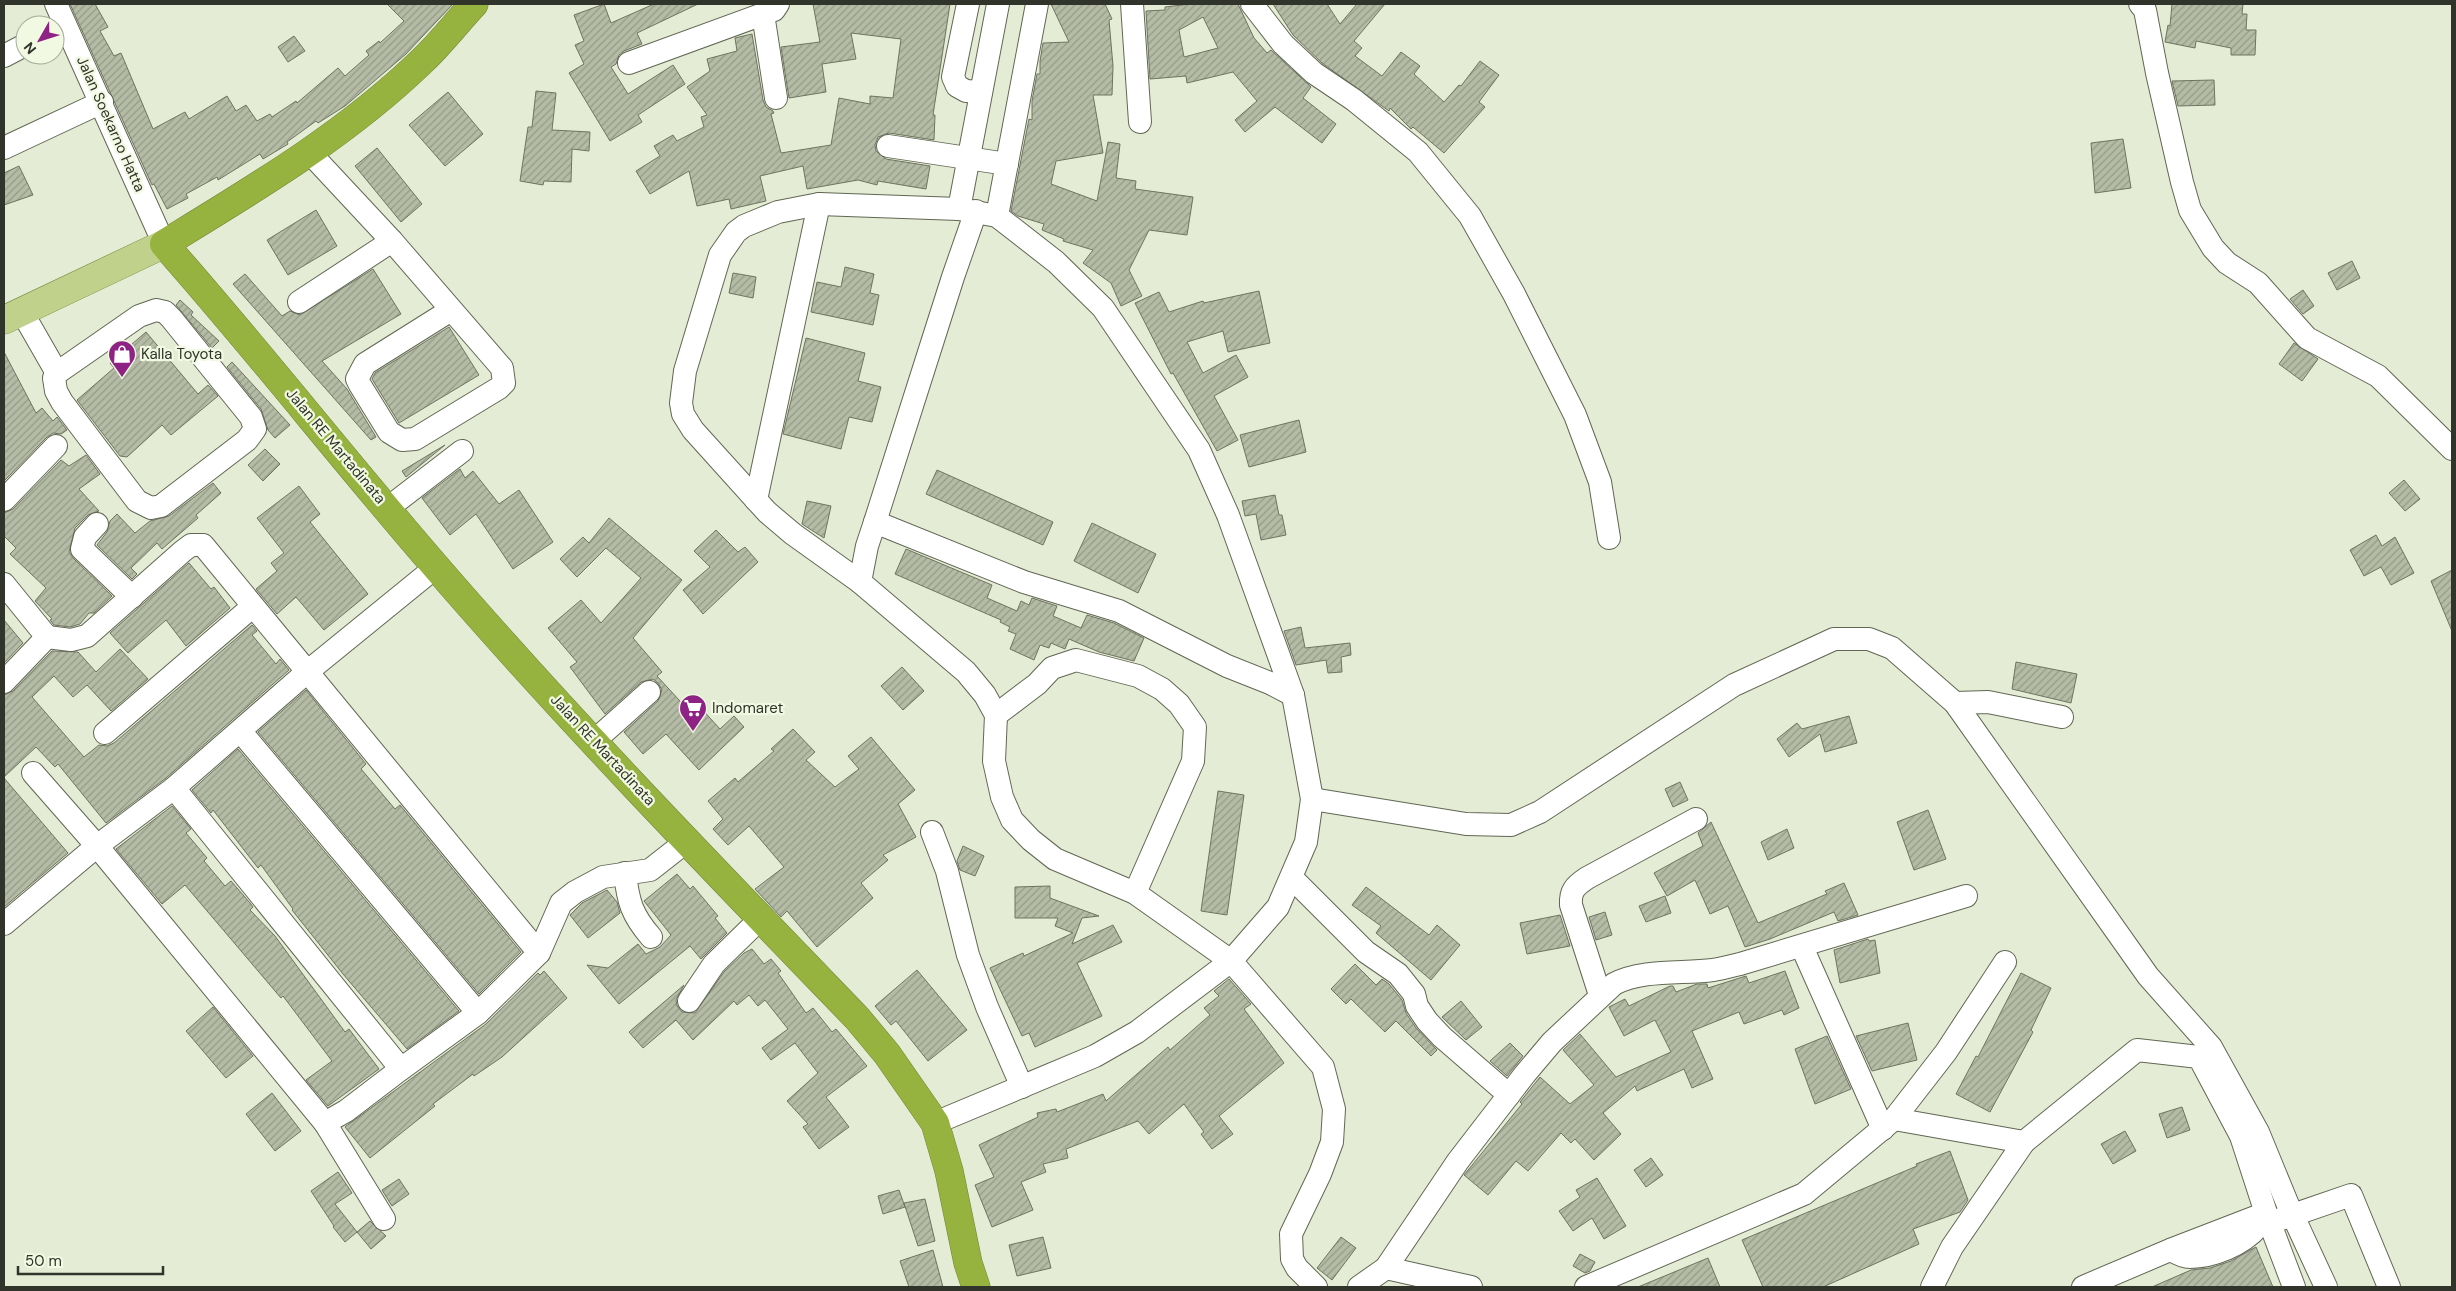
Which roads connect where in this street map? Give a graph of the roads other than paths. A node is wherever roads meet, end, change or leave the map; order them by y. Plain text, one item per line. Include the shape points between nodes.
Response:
1 (474, 4) edge
2 (968, 4) edge
3 (998, 4) edge
4 (1037, 4) edge
5 (1132, 4) edge
6 (1252, 4) edge
7 (2140, 4) edge
8 (771, 9) edge
9 (65, 36) edge
10 (628, 63) dead end
11 (981, 92) junction
12 (776, 98) dead end
13 (102, 102) junction
14 (1140, 122) dead end
15 (888, 146) dead end
16 (4, 148) edge
17 (309, 152) junction
18 (969, 158) junction
19 (1007, 164) junction
20 (819, 204) junction
21 (978, 212) junction
22 (392, 241) junction
23 (164, 244) junction
24 (299, 302) dead end
25 (451, 310) junction
26 (13, 316) edge
27 (57, 374) junction
28 (56, 446) dead end
29 (2452, 449) edge
30 (462, 451) dead end
31 (4, 500) edge
32 (756, 500) junction
33 (388, 508) junction
34 (874, 522) junction
35 (97, 524) dead end
36 (1609, 538) dead end
37 (436, 567) junction
38 (860, 582) junction
39 (4, 584) edge
40 (132, 597) junction
41 (252, 606) junction
42 (47, 637) junction
43 (308, 672) junction
44 (4, 682) edge
45 (649, 692) dead end
46 (1293, 695) junction
47 (1955, 703) junction
48 (996, 715) junction
49 (2062, 717) dead end
50 (241, 732) junction
51 (105, 734) dead end
52 (593, 742) junction
53 (33, 773) dead end
54 (174, 788) junction
55 (1312, 799) junction
56 (1696, 819) dead end
57 (932, 832) dead end
58 (687, 841) junction
59 (97, 846) junction
60 (625, 873) junction
61 (1292, 878) junction
62 (1135, 893) junction
63 (1966, 896) dead end
64 (761, 918) junction
65 (4, 924) edge
66 (651, 937) dead end
67 (1802, 947) junction
68 (539, 952) junction
69 (1231, 961) junction
70 (2005, 962) dead end
71 (1600, 995) junction
72 (689, 1001) dead end
73 (478, 1013) junction
74 (401, 1069) junction
75 (1022, 1087) junction
76 (1509, 1095) junction
77 (935, 1123) junction
78 (325, 1124) junction
79 (1888, 1124) junction
80 (2024, 1142) junction
81 (2292, 1216) junction
82 (2264, 1218) junction
83 (384, 1219) dead end
84 (1385, 1280) edge
85 (976, 1287) edge
86 (1316, 1287) edge
87 (1358, 1287) edge
88 (1471, 1287) edge
89 (1586, 1287) edge
90 (1932, 1287) edge
91 (2083, 1287) edge
92 (2294, 1287) edge
93 (2326, 1287) edge
94 (2389, 1287) edge

1 - 17 highway via 424,60
2 - 11 street via 953,77 956,86 966,91
3 - 11 street
4 - 19 street
5 - 14 street
6 - 36 street via 1283,44 1314,73 1354,100 1418,152 1470,216 1514,294 1575,415 1600,482
7 - 29 street via 2146,10 2156,73 2190,210 2213,248 2227,263 2258,283 2307,338 2378,376
8 - 10 street
8 - 12 street
9 - 13 street, Jalan Soekarno Hatta
11 - 18 street
13 - 16 street
13 - 23 street, Jalan Soekarno Hatta
15 - 18 street
17 - 22 street
17 - 23 highway
18 - 19 street
18 - 21 street
19 - 21 street
20 - 21 street
20 - 32 street
20 - 32 street via 778,212 744,226 732,236 720,255 685,371 681,390 683,414 693,430
21 - 34 street via 953,277
21 - 46 street via 1056,262 1103,308 1200,450 1228,515
22 - 24 street
22 - 25 street
23 - 26 main road
23 - 33 highway, Jalan RE Martadinata
25 - 25 street via 370,359 359,371 360,385 396,438 415,439 504,383 502,368
26 - 27 street
27 - 27 street via 140,316 149,311 165,312 251,417 255,429 247,440 161,506 146,507 137,501 62,402 54,383
28 - 31 street
30 - 33 street
32 - 38 street via 793,534
33 - 37 highway, Jalan RE Martadinata
34 - 38 street
34 - 46 street via 1024,582 1119,612
35 - 40 street via 85,536 82,549
37 - 43 street
37 - 52 highway, Jalan RE Martadinata
38 - 48 street via 966,672
39 - 42 street
40 - 41 street via 183,551 197,544 206,548
40 - 42 street via 87,636 76,640
41 - 43 street
41 - 51 street
42 - 44 street
43 - 50 street
43 - 68 street
45 - 52 street
46 - 55 street
47 - 49 street via 1988,702
47 - 55 street via 1892,648 1869,639 1834,639 1734,685 1521,822 1511,825 1466,824
47 - 81 street via 2148,976 2211,1047 2258,1132
48 - 62 street via 994,761 1002,797 1012,820 1055,859
48 - 62 street via 1037,684 1052,668 1076,660 1138,676 1162,689 1179,704 1195,727 1193,761
50 - 54 street
50 - 73 street
52 - 58 highway, Jalan RE Martadinata
53 - 59 street
54 - 59 street
54 - 74 street
55 - 61 street via 1306,842
56 - 71 street via 1587,878 1576,885 1570,895
57 - 75 street via 947,871 968,955
58 - 60 street via 650,870
58 - 64 highway, Jalan RE Martadinata
59 - 65 street
59 - 78 street
60 - 66 street via 628,900 638,921
60 - 68 street via 603,877 561,903
61 - 69 street via 1278,907
61 - 76 street via 1366,952 1398,974 1414,994 1427,1022
62 - 69 street
63 - 67 street
64 - 72 street via 714,964
64 - 77 highway, Jalan RE Martadinata via 857,1018 887,1054
67 - 71 street via 1715,970 1625,978
67 - 79 street
68 - 73 street
69 - 75 street via 1138,1032 1095,1056
69 - 86 street via 1323,1067 1328,1084 1334,1109 1332,1142 1291,1234 1292,1259
70 - 79 street via 1946,1052
71 - 76 street via 1552,1042
73 - 74 street
74 - 78 street
75 - 77 street
76 - 84 street via 1458,1161
77 - 85 highway, Jalan RE Martadinata
78 - 83 street
79 - 80 street
79 - 89 street via 1804,1194
80 - 82 street via 2137,1050 2199,1057 2241,1136
80 - 90 street via 1952,1247
81 - 82 street
81 - 93 street
81 - 94 street via 2351,1196
82 - 91 street via 2170,1250
82 - 92 street
84 - 87 street
84 - 88 street via 1418,1276

